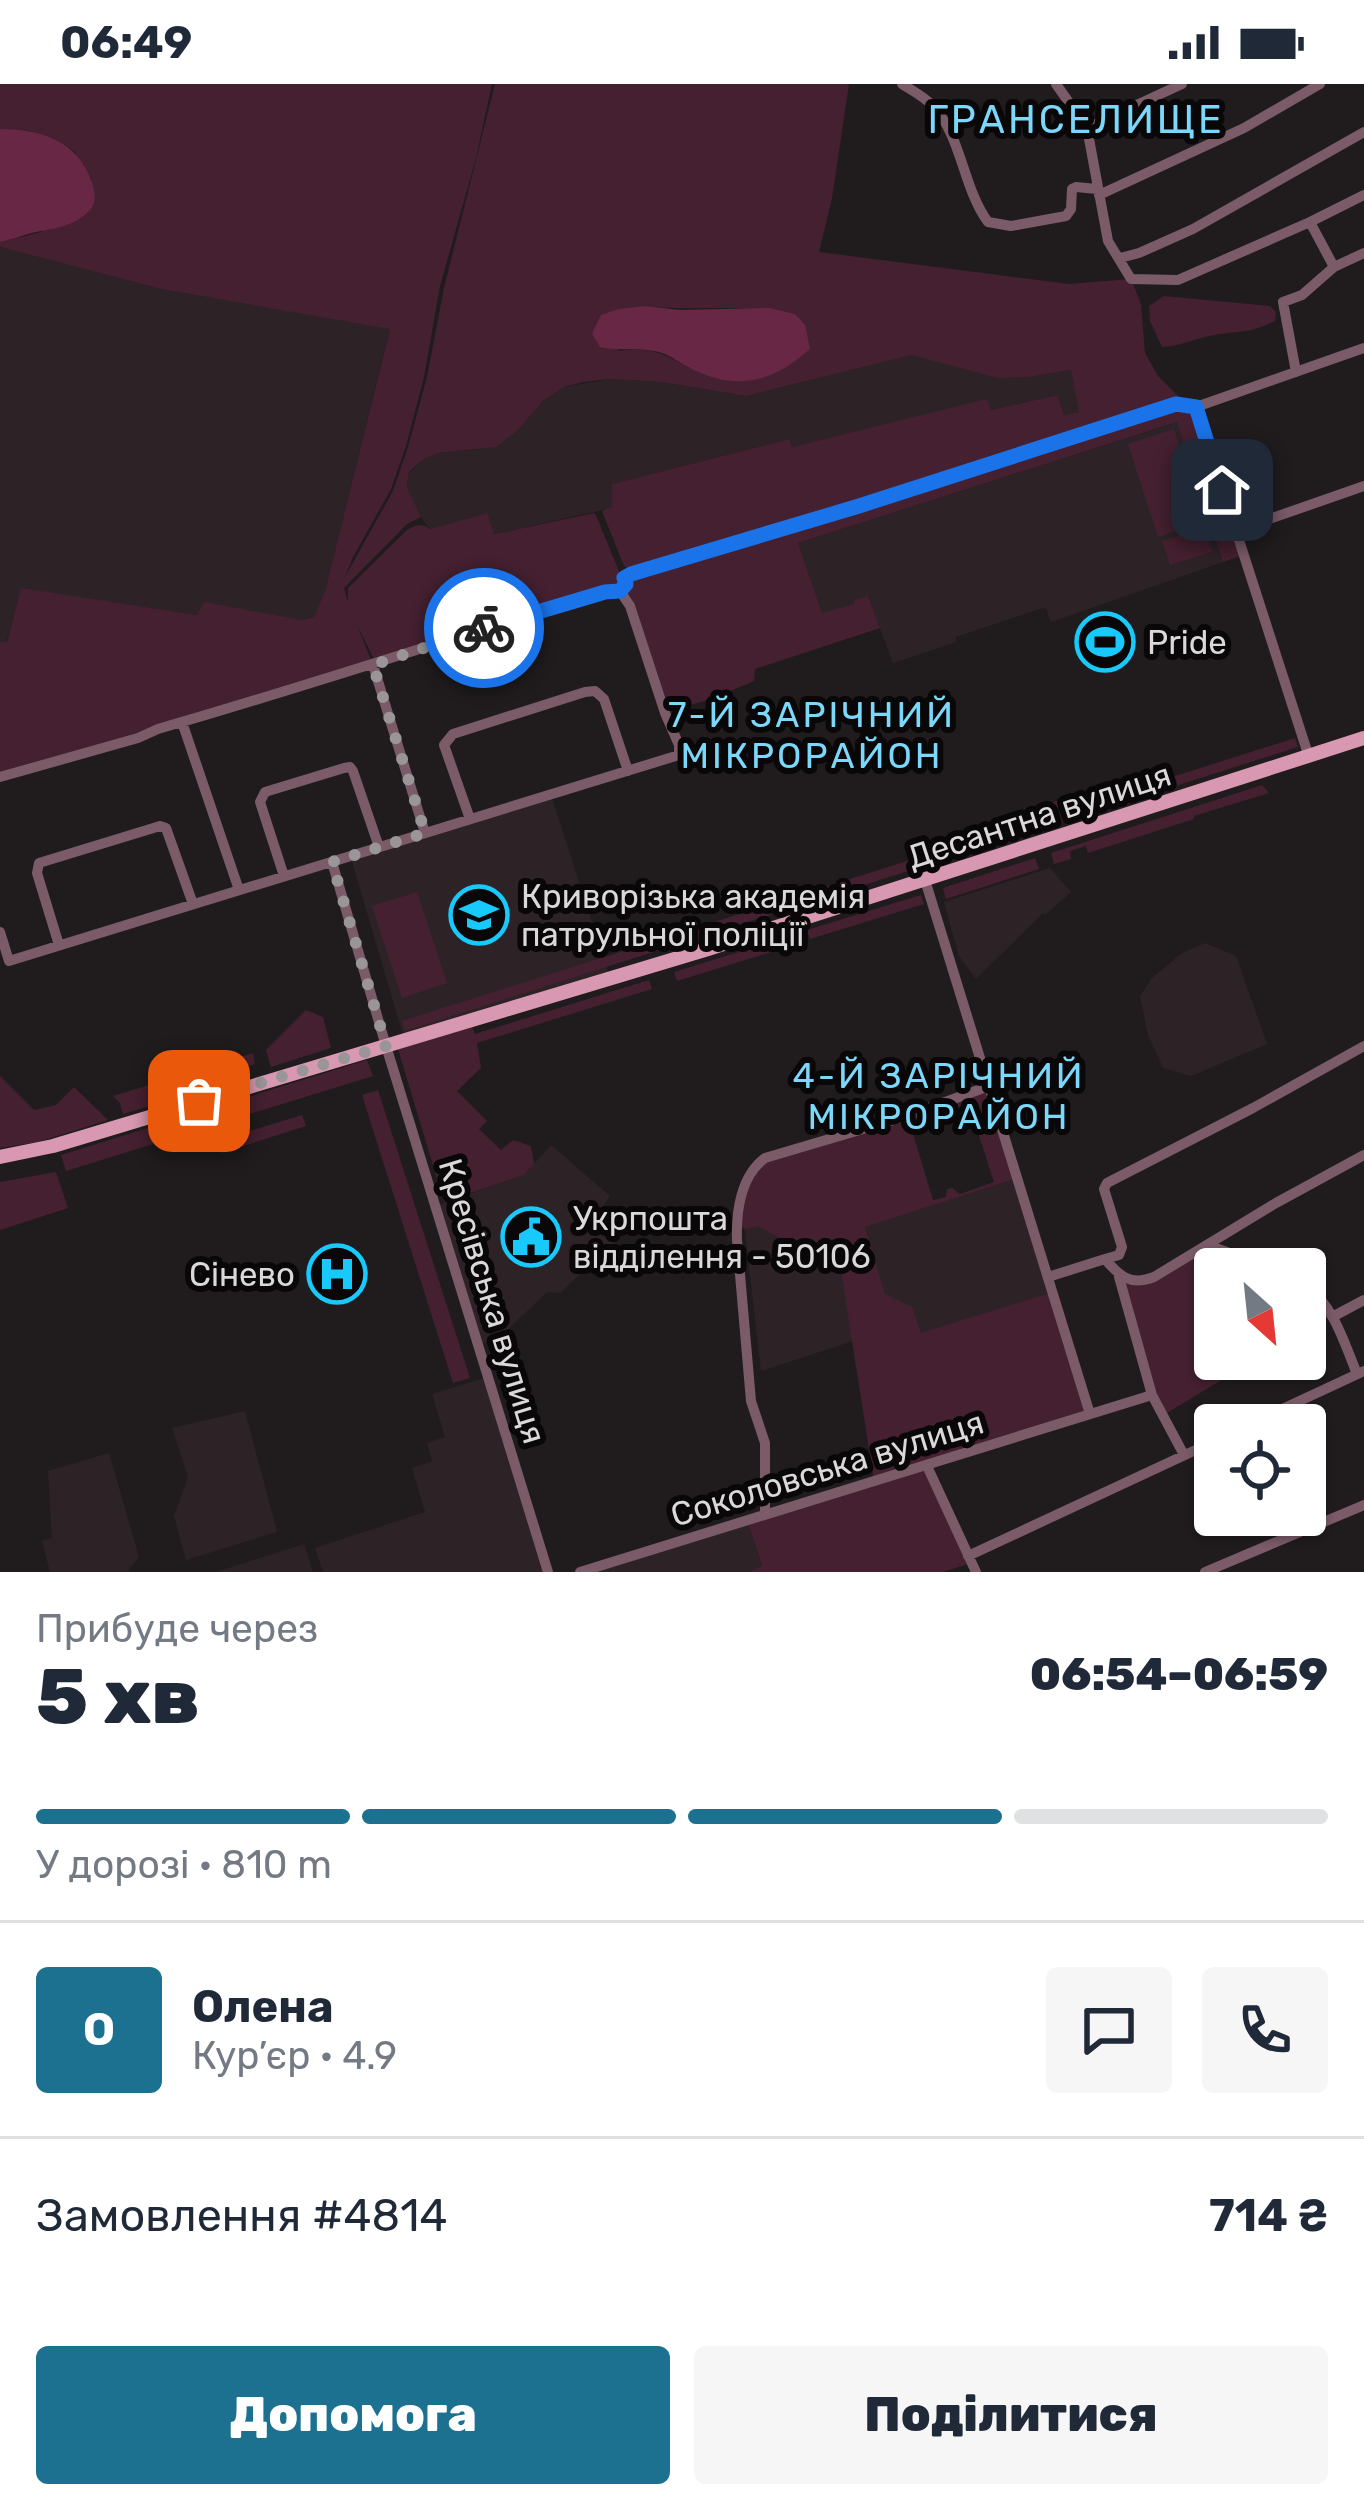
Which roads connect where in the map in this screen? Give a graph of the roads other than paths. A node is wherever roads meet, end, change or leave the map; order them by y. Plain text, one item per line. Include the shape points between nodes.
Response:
1 (902, 84) edge
2 (1056, 84) edge
3 (1182, 84) edge
4 (1320, 84) edge
5 (1088, 128) junction
6 (1364, 131) edge
7 (1098, 192) junction
8 (1364, 195) edge
9 (1310, 222) junction
10 (1364, 253) edge
11 (1120, 258) junction
12 (1334, 267) junction
13 (1364, 348) edge
14 (1296, 372) junction
15 (1196, 407) junction
16 (1364, 486) edge
17 (1235, 531) junction
18 (620, 591) junction
19 (373, 665) junction
20 (182, 722) junction
21 (1364, 738) edge
22 (1309, 757) junction
23 (628, 771) junction
24 (0, 777) edge
25 (470, 819) junction
26 (425, 833) junction
27 (379, 847) junction
28 (332, 862) junction
29 (284, 877) junction
30 (925, 880) junction
31 (239, 890) junction
32 (193, 904) junction
33 (0, 932) edge
34 (59, 945) junction
35 (386, 1046) junction
36 (1364, 1046) edge
37 (988, 1086) junction
38 (1364, 1155) edge
39 (0, 1156) edge
40 (1207, 1245) junction
41 (1216, 1248) edge
42 (1105, 1259) junction
43 (1048, 1277) junction
44 (1119, 1277) junction
45 (1364, 1300) edge
46 (1326, 1305) edge
47 (1334, 1316) junction
48 (1360, 1372) edge
49 (1152, 1395) junction
50 (1292, 1404) edge
51 (1090, 1414) junction
52 (1194, 1450) edge
53 (1184, 1455) junction
54 (927, 1466) junction
55 (1364, 1505) edge
56 (765, 1514) junction
57 (968, 1556) junction
58 (548, 1572) edge
59 (580, 1572) edge
60 (976, 1572) edge
61 (1205, 1572) edge

1 - 7 street via 946,124 988,222 1066,215 1072,189
2 - 5 street
3 - 5 street
4 - 7 street via 1244,128
5 - 7 street
6 - 11 street via 1192,229
7 - 11 street
8 - 9 street
9 - 11 street via 1178,280 1130,279
9 - 12 street
10 - 12 street
12 - 14 street via 1283,302
13 - 14 street
14 - 15 street
15 - 17 street
15 - 18 street via 1176,404 631,574
16 - 17 street
17 - 22 street
18 - 19 street
18 - 23 street via 679,745 679,755
19 - 20 street
19 - 26 street
20 - 24 street
20 - 31 street
21 - 22 main road, Десантна вулиця
22 - 30 main road, Десантна вулиця
23 - 25 street
23 - 25 street via 604,699 585,692 447,739
25 - 26 street
26 - 27 street
27 - 28 street
27 - 29 street via 350,767 265,792 260,802
28 - 29 street
28 - 35 street, Кресівська вулиця
29 - 31 street
30 - 35 main road, Десантна вулиця
30 - 37 street
31 - 32 street
32 - 34 street
32 - 34 street via 164,825 114,839 37,868
33 - 34 street via 9,961
35 - 39 main road, Десантна вулиця
35 - 58 street, Кресівська вулиця
36 - 42 street via 1112,1178 1104,1189 1122,1247
37 - 43 street
37 - 56 street via 764,1158 751,1169 736,1221 751,1401 765,1443
38 - 40 street
40 - 41 street
40 - 44 street via 1154,1277
42 - 43 street
42 - 44 street
43 - 51 street
44 - 49 street
45 - 47 street
46 - 47 street
47 - 48 street
48 - 50 street
49 - 51 street, Соколовська вулиця
49 - 53 street
51 - 54 street, Соколовська вулиця
52 - 53 street
53 - 57 street
54 - 56 street, Соколовська вулиця
54 - 57 street
55 - 61 street
56 - 59 street, Соколовська вулиця
57 - 60 street

